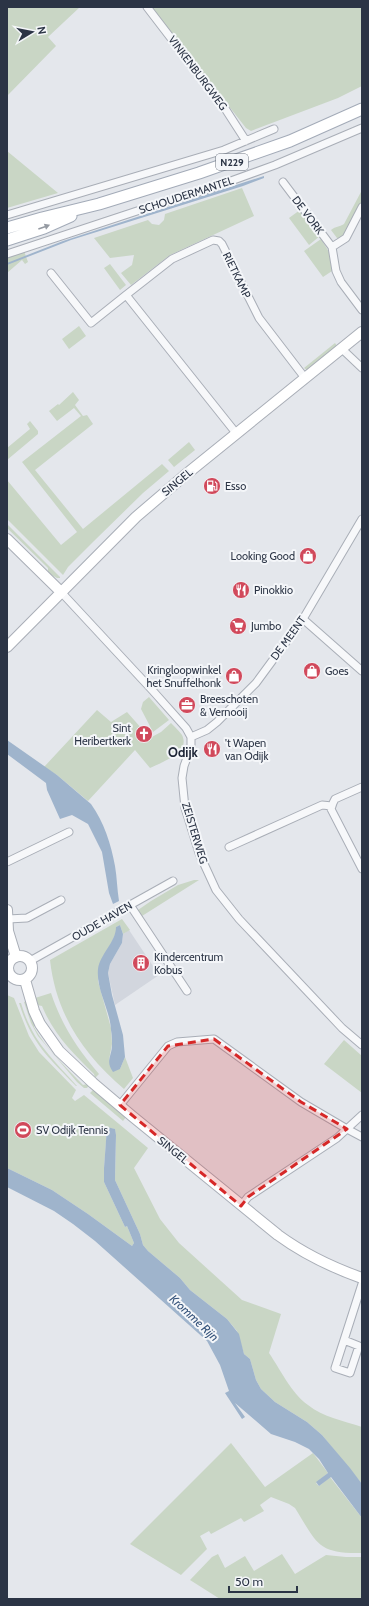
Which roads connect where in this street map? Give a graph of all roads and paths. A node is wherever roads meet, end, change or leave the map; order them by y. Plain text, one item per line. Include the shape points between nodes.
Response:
1 (147, 7) edge
2 (362, 109) edge
3 (362, 128) edge
4 (274, 130) dead end
5 (246, 141) junction
6 (283, 182) dead end
7 (99, 204) junction
8 (362, 207) edge
9 (7, 215) edge
10 (7, 228) edge
11 (7, 240) edge
12 (332, 247) junction
13 (7, 254) edge
14 (51, 273) dead end
15 (126, 295) junction
16 (362, 310) edge
17 (362, 332) edge
18 (342, 349) junction
19 (362, 368) edge
20 (305, 378) junction
21 (236, 434) junction
22 (362, 519) edge
23 (7, 539) edge
24 (62, 592) junction
25 (303, 619) junction
26 (7, 647) edge
27 (362, 671) edge
28 (191, 737) junction
29 (362, 787) edge
30 (332, 806) junction
31 (69, 832) dead end
32 (230, 847) dead end
33 (7, 862) edge
34 (362, 869) edge
35 (173, 881) dead end
36 (61, 900) dead end
37 (130, 905) junction
38 (7, 915) edge
39 (16, 957) junction
40 (30, 961) junction
41 (8, 972) edge
42 (25, 980) junction
43 (187, 991) dead end
44 (362, 1045) edge
45 (120, 1106) junction
46 (362, 1115) edge
47 (347, 1129) junction
48 (362, 1136) edge
49 (241, 1206) junction
50 (362, 1278) edge
51 (362, 1284) edge
52 (344, 1340) junction

1 - 5 street, VINKENBURGWEG via 226,110
2 - 7 main road, SCHOUDERMANTEL / N229 via 255,154
3 - 13 street, SCHOUDERMANTEL via 275,165 206,190
4 - 5 street
5 - 9 street via 224,150
6 - 12 street, DE VORK
7 - 10 main road, SCHOUDERMANTEL / N229
11 -> 7 main road, SCHOUDERMANTEL / N229 via 44,228
8 - 12 street via 346,238
12 - 16 street, DE VORK via 341,282
14 - 15 street, RIETKAMP via 91,323
15 - 20 street, RIETKAMP via 172,259 213,240 219,241 259,318
15 - 21 street
17 - 18 street, SINGEL
18 - 19 street
18 - 20 street, SINGEL
20 - 21 street, SINGEL
21 - 24 street, SINGEL via 136,517
22 - 25 street, DE MEENT
23 - 24 street
24 - 26 street, SINGEL
24 - 28 street via 154,691
25 - 27 street
25 - 28 street, DE MEENT via 256,683 217,722
28 - 44 street, ZEISTERWEG via 191,747 182,778 186,808 199,852 216,890 239,919 342,1028
29 - 30 street via 335,799
30 - 32 street via 322,805
30 - 34 street via 332,813
31 - 33 street
35 - 37 street, OUDE HAVEN
36 - 38 street via 27,918
37 - 40 street, OUDE HAVEN
37 - 43 street
38 - 39 street via 8,931
39 - 40 street via 24,956
39 - 41 street via 9,963
40 - 42 street via 31,974
41 - 42 street via 14,980
42 - 45 street, SINGEL via 34,1011 52,1042 71,1063
45 - 47 street via 168,1046 177,1042 214,1039 301,1102
45 - 49 street, SINGEL
46 - 47 street
47 - 48 street
47 - 49 street via 248,1197
49 - 50 street, SINGEL via 304,1253
51 - 52 street
52 - 52 street via 359,1346 350,1373 334,1368

